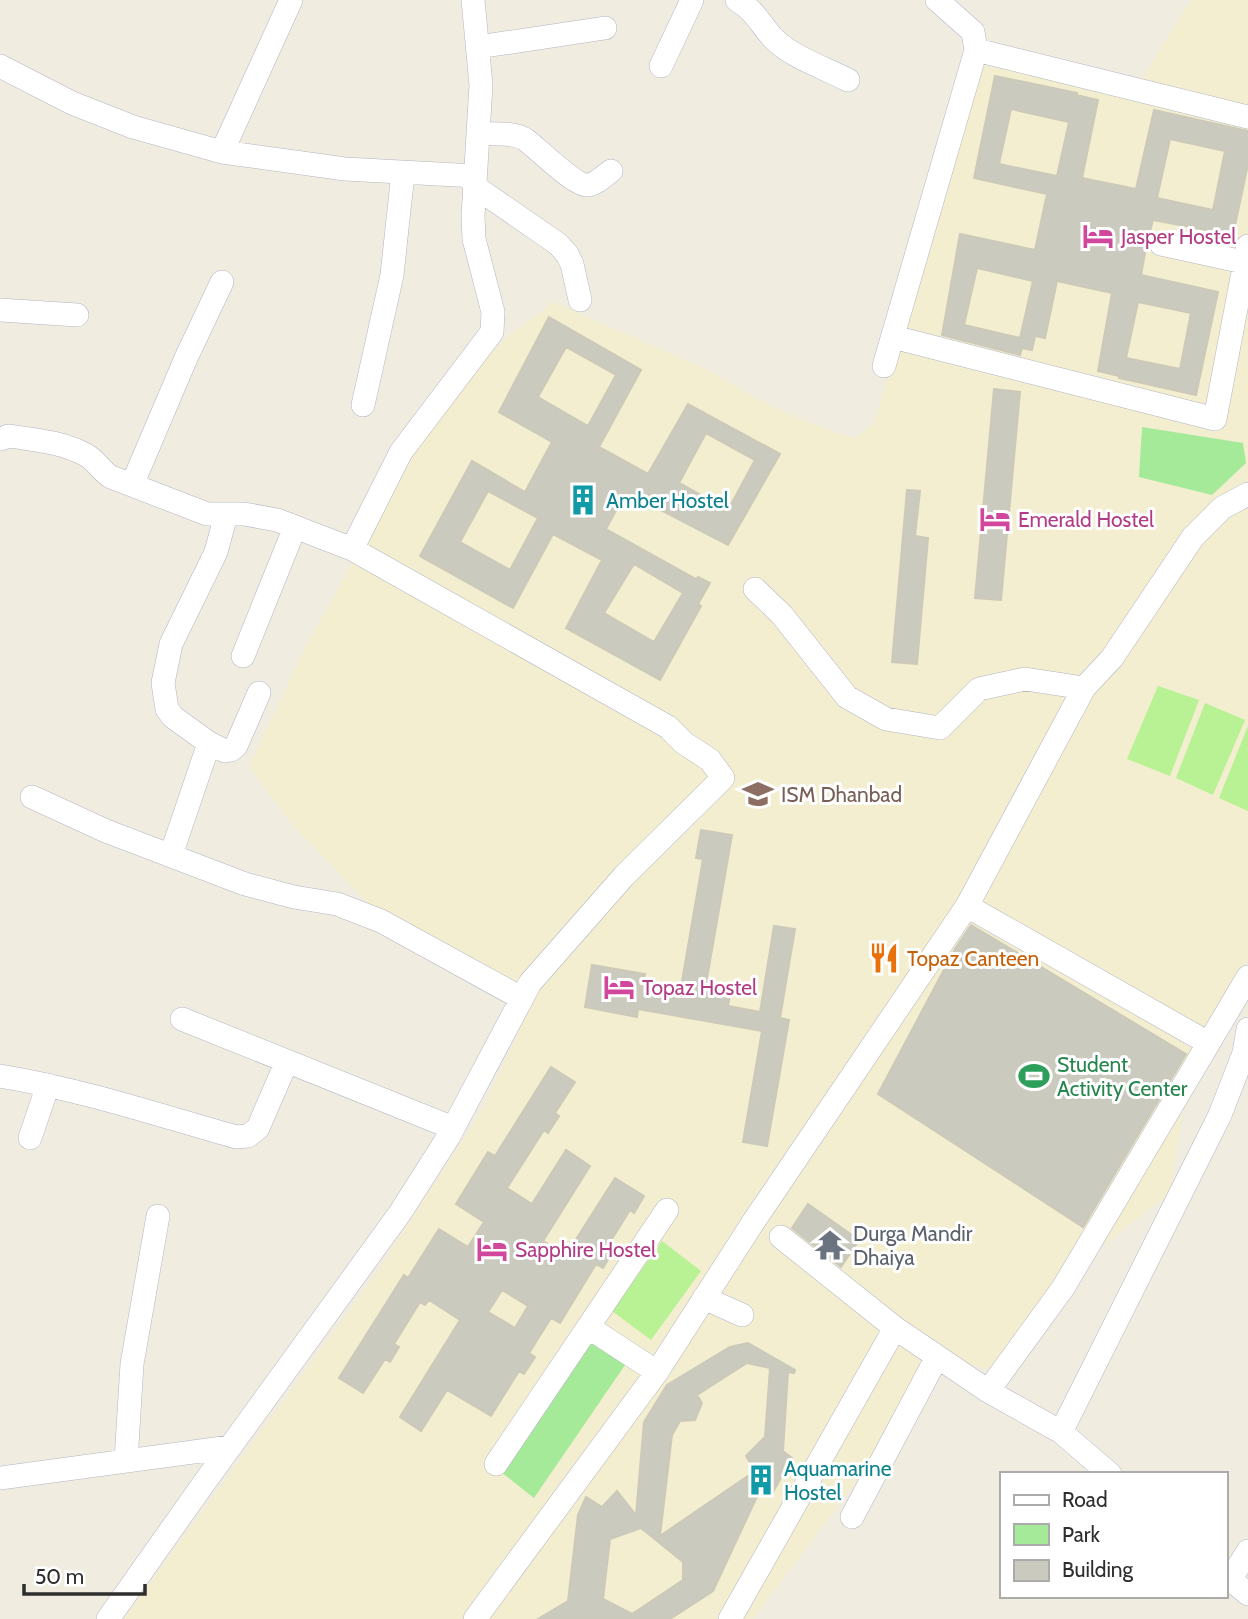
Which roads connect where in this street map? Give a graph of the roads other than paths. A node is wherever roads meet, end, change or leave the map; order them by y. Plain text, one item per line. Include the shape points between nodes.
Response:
1 (291, 0) edge
2 (473, 0) edge
3 (692, 0) edge
4 (737, 0) edge
5 (937, 0) edge
6 (605, 28) dead end
7 (478, 47) junction
8 (975, 50) junction
9 (0, 66) edge
10 (661, 66) dead end
11 (848, 80) dead end
12 (1248, 117) edge
13 (478, 134) junction
14 (222, 152) junction
15 (611, 171) dead end
16 (403, 173) junction
17 (474, 181) junction
18 (1161, 244) dead end
19 (1246, 257) edge
20 (222, 282) dead end
21 (580, 300) dead end
22 (0, 310) edge
23 (77, 315) dead end
24 (893, 337) junction
25 (884, 366) dead end
26 (363, 405) dead end
27 (0, 439) edge
28 (132, 485) junction
29 (1248, 494) edge
30 (226, 515) junction
31 (295, 527) junction
32 (352, 549) junction
33 (755, 589) dead end
34 (243, 656) dead end
35 (1084, 688) junction
36 (259, 693) dead end
37 (209, 743) junction
38 (32, 797) dead end
39 (171, 855) junction
40 (967, 906) junction
41 (1248, 977) edge
42 (521, 998) junction
43 (182, 1019) dead end
44 (1248, 1029) edge
45 (1196, 1035) dead end
46 (1246, 1054) edge
47 (287, 1061) junction
48 (0, 1076) edge
49 (48, 1085) junction
50 (453, 1128) junction
51 (30, 1138) dead end
52 (667, 1210) dead end
53 (158, 1216) dead end
54 (781, 1237) dead end
55 (704, 1298) junction
56 (742, 1315) dead end
57 (588, 1327) junction
58 (895, 1328) junction
59 (937, 1357) junction
60 (657, 1372) junction
61 (988, 1391) junction
62 (1061, 1432) junction
63 (230, 1447) junction
64 (125, 1461) junction
65 (496, 1464) dead end
66 (1108, 1472) edge
67 (0, 1478) edge
68 (852, 1517) dead end
69 (1248, 1551) edge
70 (1235, 1583) edge
71 (108, 1619) edge
72 (475, 1619) edge
73 (730, 1619) edge

1 - 14 street
2 - 7 street
3 - 10 street
4 - 11 street via 756,14 775,40
5 - 8 street via 974,32
6 - 7 street
7 - 13 street
8 - 12 street
8 - 24 street
9 - 14 street via 72,103 133,127
13 - 15 street via 526,139 581,183 593,183
13 - 17 street
14 - 16 street
16 - 17 street
16 - 26 street via 392,275
17 - 21 street via 568,254
17 - 32 street via 474,239 493,312 492,332 401,452
18 - 19 street
19 - 24 street via 1215,419
20 - 28 street
22 - 23 street
24 - 25 street
27 - 28 street via 9,436 68,446 96,462 103,472
28 - 30 street via 207,514
29 - 35 street via 1222,508 1193,537 1112,658
30 - 31 street via 244,514
30 - 37 street via 216,552 171,644 163,683 173,717
31 - 32 street
31 - 34 street
32 - 42 street via 668,727 710,760 723,778 624,876
33 - 35 street via 782,615 847,697 886,719 940,728 979,689 1025,679
35 - 40 street
36 - 37 street via 236,746 225,751
37 - 39 street
38 - 39 street
39 - 42 street via 245,884 337,904 382,921
40 - 45 street
40 - 55 street
41 - 61 street via 1063,1288
42 - 50 street
43 - 47 street
44 - 46 street
46 - 62 street
47 - 49 street via 258,1128 248,1136 236,1137
47 - 50 street
48 - 49 street
49 - 51 street
50 - 63 street via 400,1213
52 - 57 street
53 - 64 street via 132,1364
54 - 58 street
55 - 56 street
55 - 60 street
57 - 60 street
57 - 65 street
58 - 59 street
58 - 73 street
59 - 61 street
59 - 68 street
60 - 72 street
61 - 62 street
62 - 66 street
63 - 64 street
63 - 71 street
64 - 67 street
69 - 70 street

